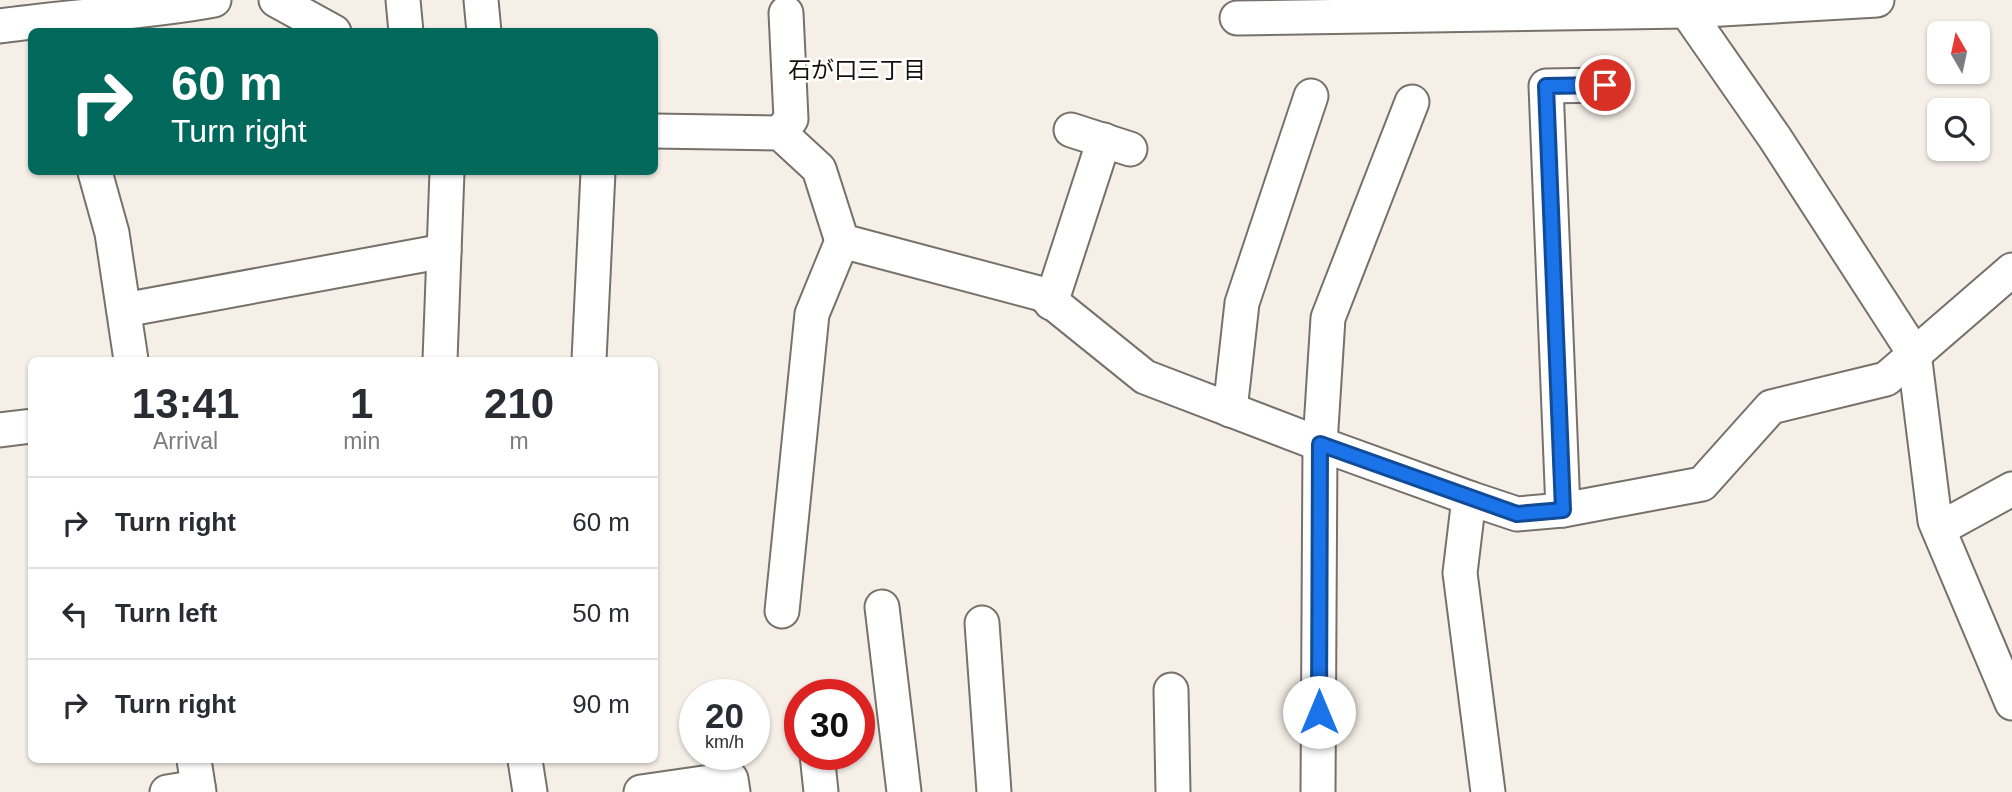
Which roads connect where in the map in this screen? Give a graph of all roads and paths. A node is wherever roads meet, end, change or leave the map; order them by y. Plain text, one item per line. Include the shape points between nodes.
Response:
1 (214, 0) edge
2 (276, 0) edge
3 (403, 0) edge
4 (481, 0) edge
5 (1877, 0) edge
6 (1683, 6) edge
7 (1423, 8) edge
8 (786, 13) dead end
9 (51, 17) edge
10 (1237, 18) dead end
11 (0, 26) edge
12 (327, 28) edge
13 (406, 28) edge
14 (484, 28) edge
15 (1605, 85) dead end
16 (1311, 96) dead end
17 (1412, 102) dead end
18 (1071, 130) dead end
19 (658, 131) edge
20 (780, 133) junction
21 (96, 175) edge
22 (447, 175) edge
23 (598, 175) edge
24 (842, 241) junction
25 (444, 251) junction
26 (2012, 270) edge
27 (1051, 303) junction
28 (124, 310) junction
29 (1914, 353) junction
30 (131, 357) edge
31 (440, 357) edge
32 (589, 357) edge
33 (1230, 410) junction
34 (28, 426) edge
35 (0, 430) edge
36 (1320, 444) junction
37 (2012, 489) edge
38 (1469, 498) junction
39 (1563, 510) junction
40 (1939, 529) junction
41 (882, 607) dead end
42 (782, 611) dead end
43 (982, 623) dead end
44 (1171, 690) dead end
45 (2012, 703) edge
46 (525, 763) edge
47 (819, 770) edge
48 (530, 792) edge
49 (641, 792) edge
50 (733, 792) edge
51 (821, 792) edge
52 (904, 792) edge
53 (994, 792) edge
54 (1173, 792) edge
55 (1318, 792) edge
56 (1488, 792) edge

1 - 9 street
2 - 12 street
3 - 13 street
4 - 14 street
5 - 6 street
6 - 7 street
6 - 29 street
7 - 10 street
8 - 20 street via 791,120
9 - 11 street
15 - 39 street via 1546,86
16 - 33 street via 1242,303
17 - 36 street via 1328,318
18 - 27 street via 1117,144
19 - 20 street
20 - 24 street via 819,169
21 - 28 street via 112,233
22 - 25 street
23 - 32 street
24 - 27 street via 1042,294
24 - 42 street via 812,314
25 - 28 street
25 - 31 street
26 - 29 street
27 - 33 street via 1145,376
28 - 30 street
29 - 39 street via 1886,379 1771,407 1702,484
29 - 40 street
33 - 36 street
34 - 35 street
36 - 38 street
36 - 55 street
37 - 40 street
38 - 39 street via 1517,514
38 - 56 street via 1460,573
40 - 45 street
41 - 52 street
43 - 53 street
44 - 54 street
46 - 48 street
47 - 51 street
49 - 50 street via 731,779

